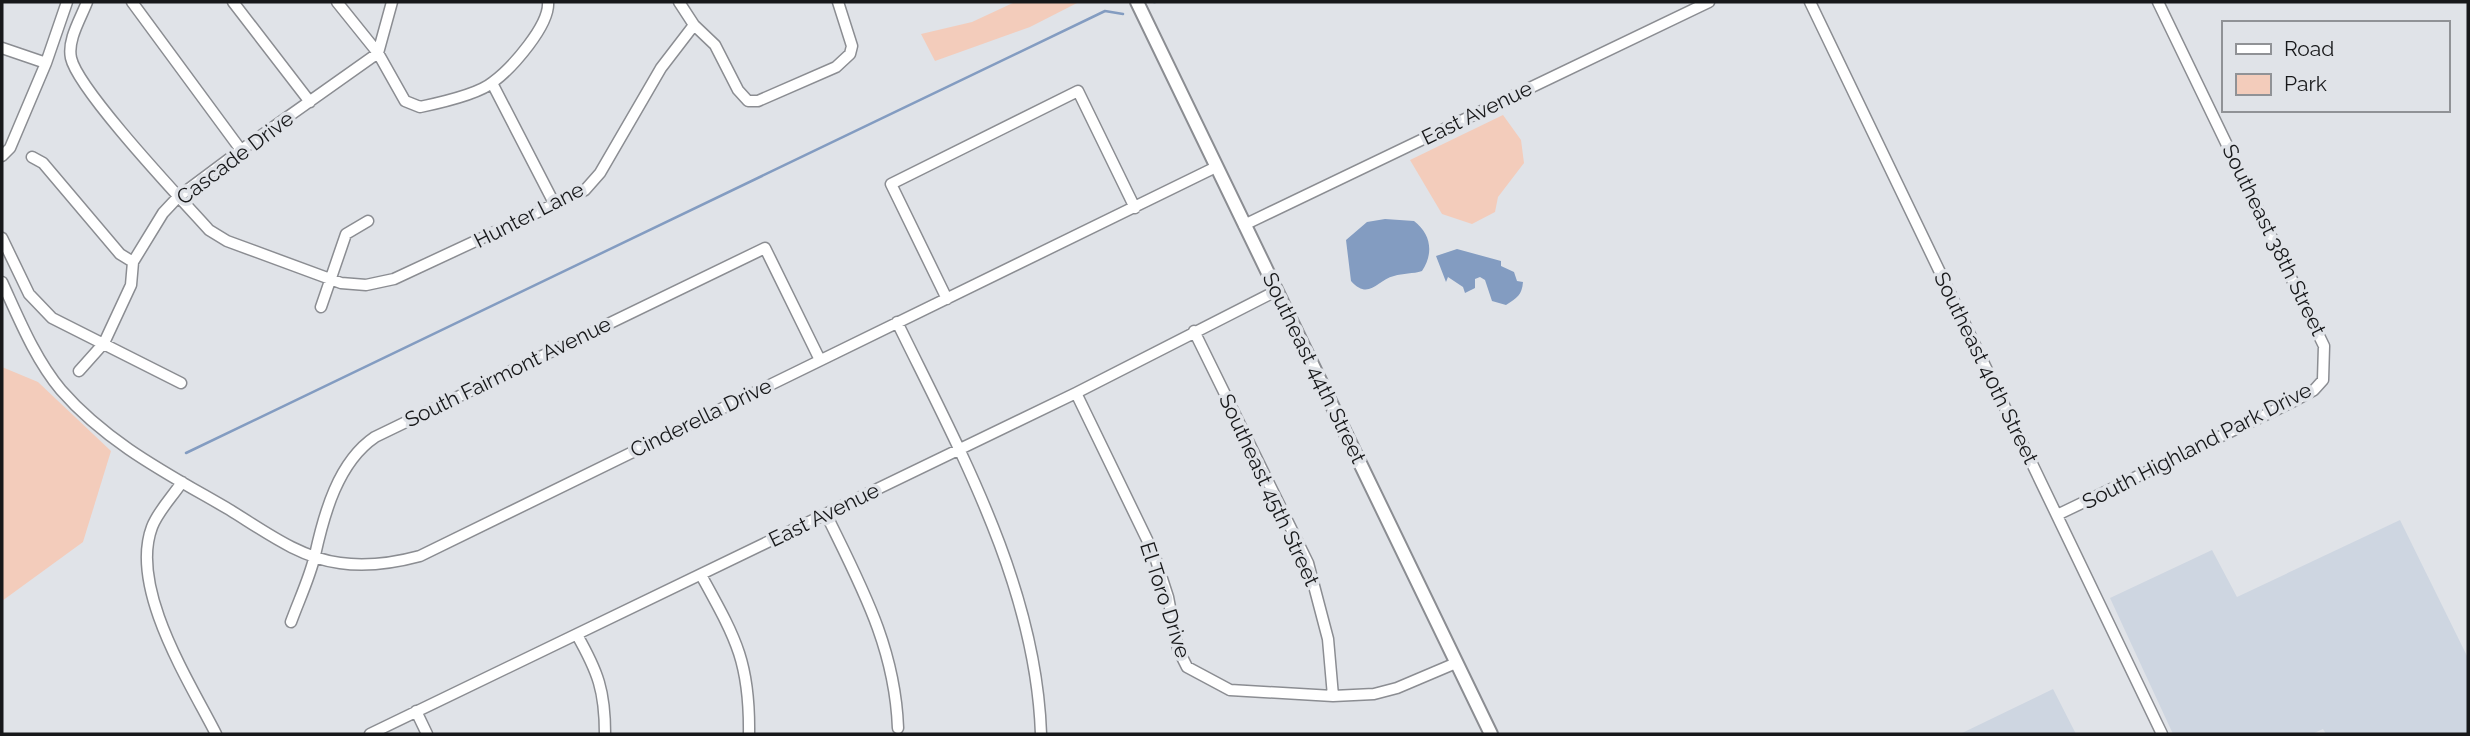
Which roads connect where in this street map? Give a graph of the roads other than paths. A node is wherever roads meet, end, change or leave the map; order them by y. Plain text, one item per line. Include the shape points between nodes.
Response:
1 (67, 2) edge
2 (87, 2) edge
3 (132, 2) edge
4 (233, 2) edge
5 (337, 2) edge
6 (392, 2) edge
7 (548, 2) edge
8 (679, 2) edge
9 (838, 2) edge
10 (1137, 2) edge
11 (1710, 2) edge
12 (1810, 2) edge
13 (2158, 2) edge
14 (694, 25) junction
15 (2, 48) edge
16 (378, 53) junction
17 (46, 63) junction
18 (492, 83) junction
19 (310, 102) junction
20 (241, 150) junction
21 (2, 156) edge
22 (32, 158) dead end
23 (1216, 167) junction
24 (178, 197) junction
25 (555, 205) junction
26 (1135, 208) junction
27 (368, 221) dead end
28 (1244, 225) junction
29 (2, 238) edge
30 (133, 262) junction
31 (329, 279) junction
32 (2, 282) edge
33 (1276, 291) junction
34 (947, 299) junction
35 (321, 307) dead end
36 (897, 322) junction
37 (1194, 331) junction
38 (104, 343) junction
39 (820, 359) junction
40 (2326, 367) joint
41 (79, 371) dead end
42 (181, 383) dead end
43 (1076, 393) junction
44 (959, 449) junction
45 (182, 482) junction
46 (827, 514) junction
47 (2056, 515) junction
48 (315, 555) junction
49 (701, 575) junction
50 (291, 622) dead end
51 (577, 635) junction
52 (1456, 663) junction
53 (1333, 696) junction
54 (416, 711) junction
55 (898, 728) dead end
56 (214, 734) edge
57 (370, 734) edge
58 (427, 734) edge
59 (605, 734) edge
60 (750, 734) edge
61 (1041, 734) edge
62 (1491, 734) edge
63 (2162, 734) edge

1 - 17 street
2 - 24 street, Hunter Lane via 71,44 75,69
3 - 20 street
4 - 19 street
5 - 16 street
6 - 16 street
7 - 18 street via 549,11 539,31
8 - 14 street
9 - 14 street via 850,36 850,54 836,67 758,101 748,101 738,90 715,46
10 - 23 main road, Southeast 44th Street
11 - 28 street, East Avenue
12 - 47 street, Southeast 40th Street
13 - 40 street, Southeast 38th Street via 2299,289 2324,346
14 - 25 street, Hunter Lane via 661,68 593,182
15 - 17 street
16 - 18 street via 405,101 420,107
16 - 19 street, Cascade Drive
17 - 21 street via 10,148
18 - 25 street
19 - 20 street, Cascade Drive
20 - 24 street, Cascade Drive
22 - 30 street via 43,163 120,254
23 - 26 street, Cinderella Drive
23 - 28 main road, Southeast 44th Street
24 - 30 street, Cascade Drive
24 - 31 street, Hunter Lane via 217,237
25 - 31 street, Hunter Lane via 394,279 353,286
26 - 34 street, Cinderella Drive
26 - 34 street via 1078,91 891,184
27 - 31 street via 346,234
28 - 33 main road, Southeast 44th Street
29 - 38 street via 40,307 52,318
30 - 38 street, Cascade Drive via 131,285
31 - 35 street
32 - 45 street, Cinderella Drive via 33,348 60,388 94,424 136,456
33 - 37 street, East Avenue
33 - 52 main road, Southeast 44th Street
34 - 36 street, Cinderella Drive
36 - 39 street, Cinderella Drive
36 - 44 street
37 - 43 street, East Avenue
37 - 53 street, Southeast 45th Street via 1308,563 1328,639
38 - 41 street, Cascade Drive
38 - 42 street
39 - 48 street, Cinderella Drive via 420,556 360,565
39 - 48 street, South Fairmont Avenue via 765,248 368,442 341,475 317,536
40 - 47 street, South Highland Park Drive via 2314,390
43 - 44 street, East Avenue
43 - 53 street, El Toro Drive via 1154,554 1186,667 1230,690
44 - 46 street, East Avenue
44 - 61 street via 988,516 1028,634
45 - 48 street, Cinderella Drive via 296,550
45 - 56 street via 152,526 146,571 169,638
46 - 49 street, East Avenue
46 - 55 street via 887,649 897,693
47 - 63 street, Southeast 40th Street
48 - 50 street, South Fairmont Avenue
49 - 51 street, East Avenue
49 - 60 street via 742,658 748,680
51 - 54 street, East Avenue
51 - 59 street via 602,688
52 - 53 street, El Toro Drive via 1374,694
52 - 62 main road, Southeast 44th Street
54 - 57 street, East Avenue
54 - 58 street

